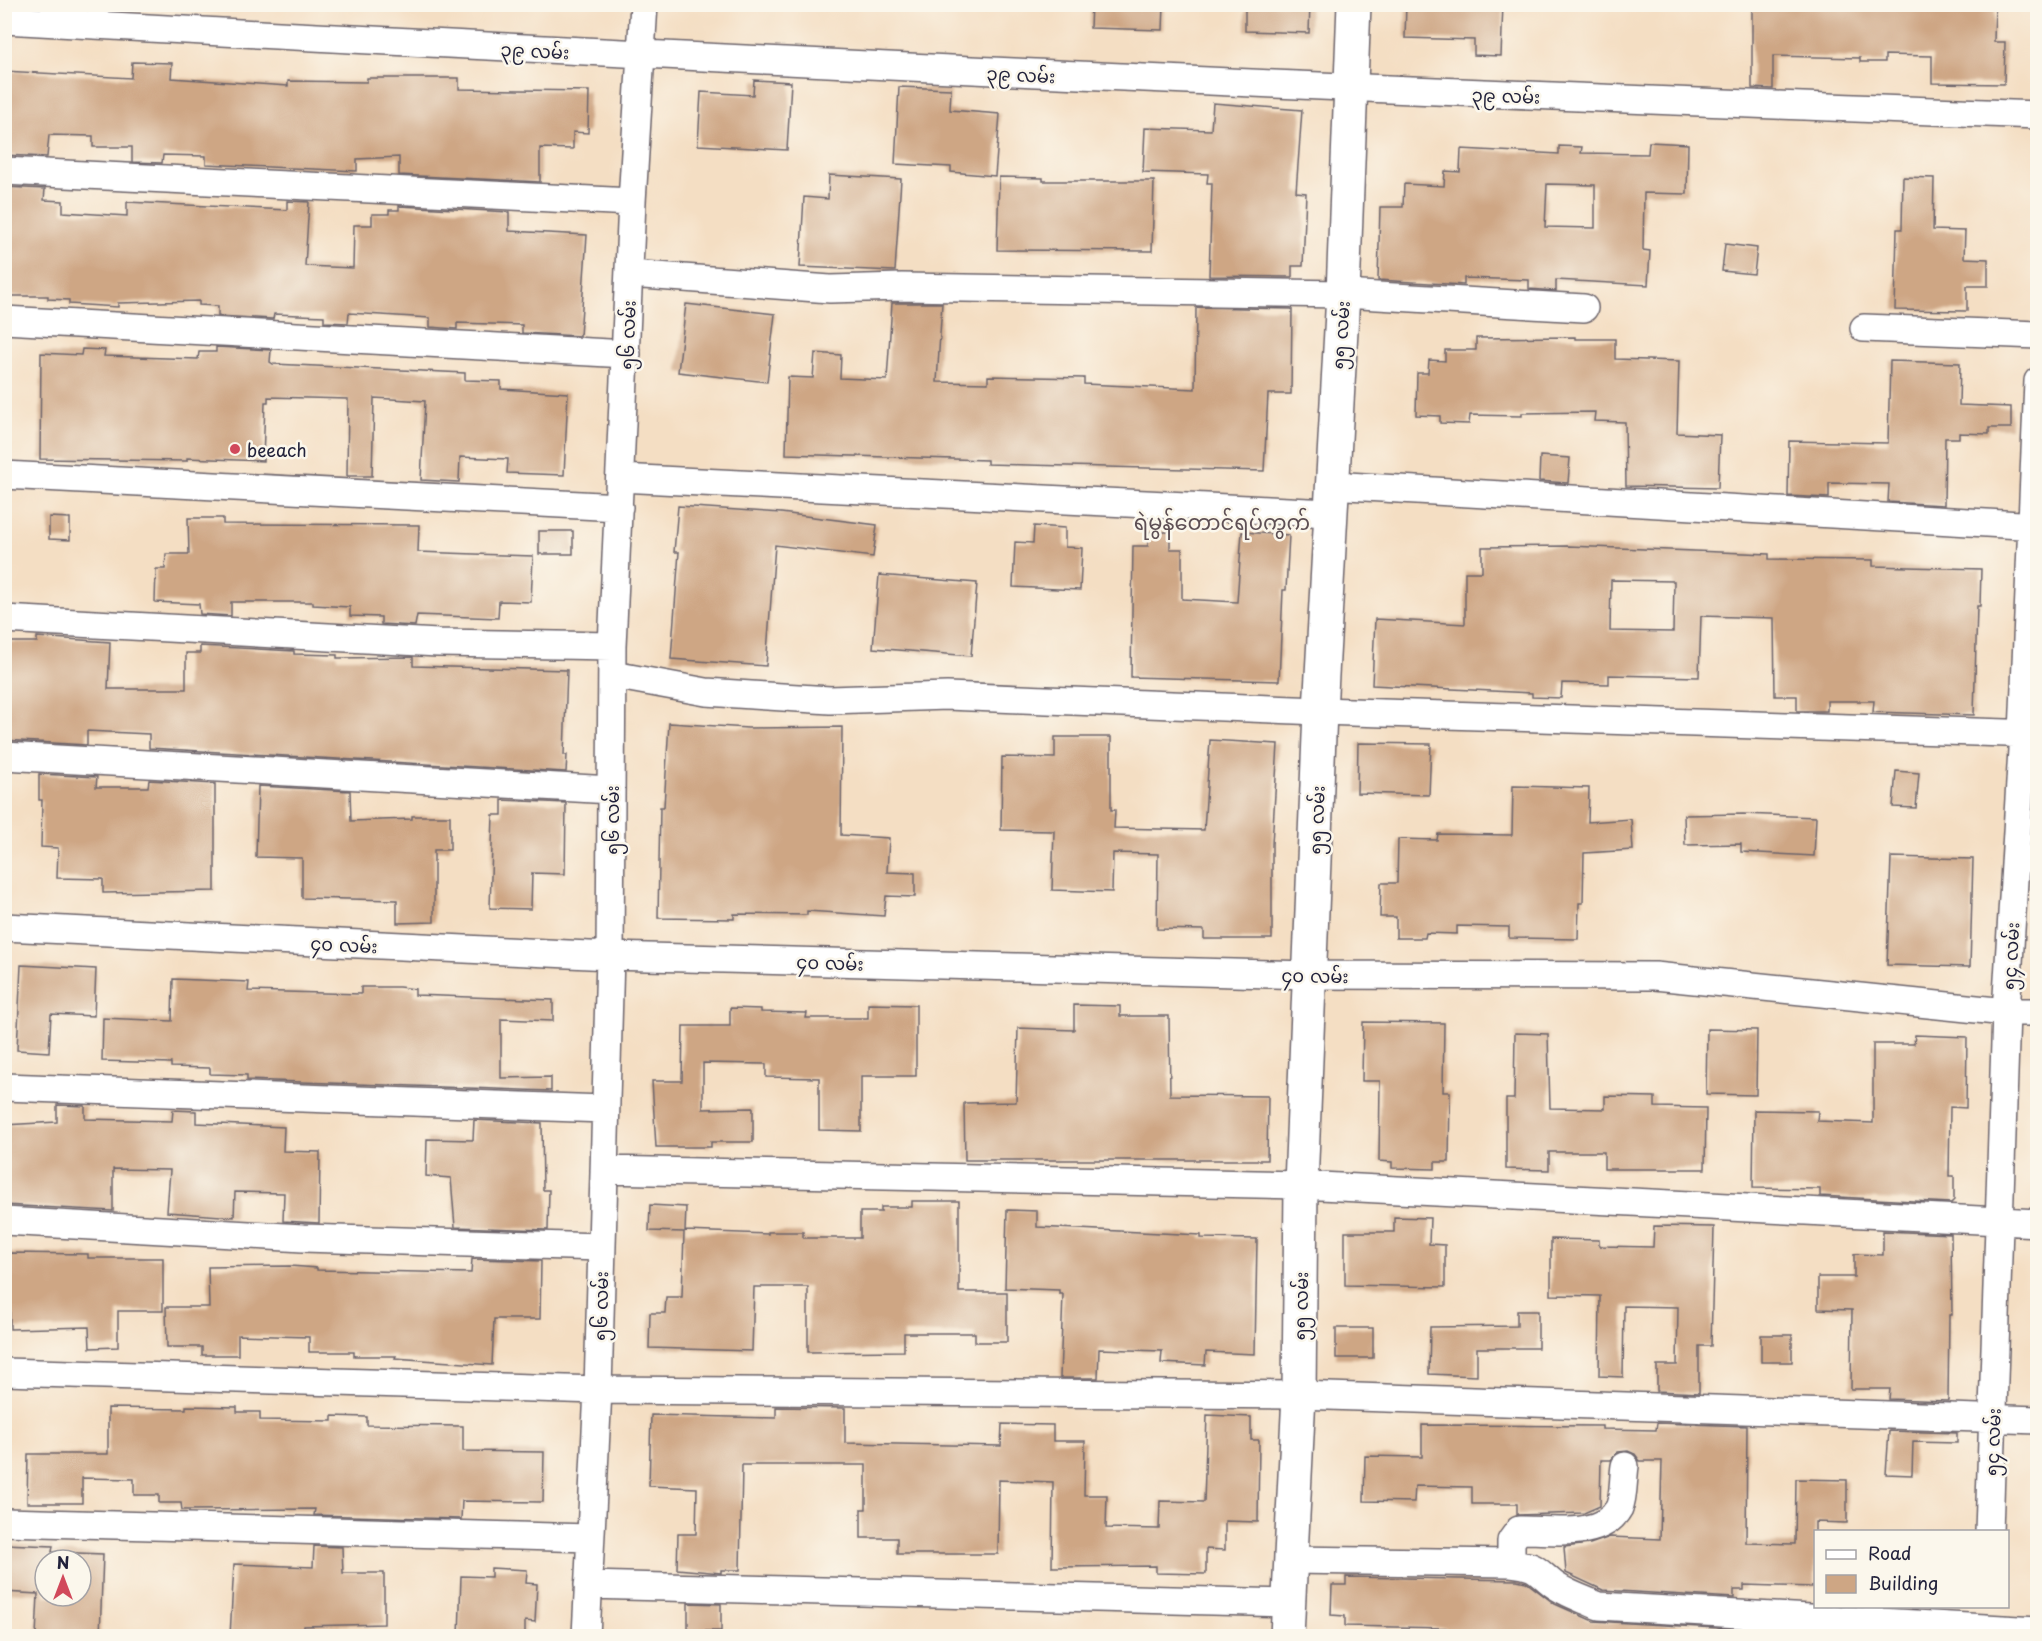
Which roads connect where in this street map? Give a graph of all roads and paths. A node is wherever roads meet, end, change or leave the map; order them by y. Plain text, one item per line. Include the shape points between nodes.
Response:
1 (644, 4) edge
2 (1354, 4) edge
3 (4, 20) edge
4 (640, 56) junction
5 (1350, 89) junction
6 (2037, 115) edge
7 (4, 171) edge
8 (632, 202) junction
9 (630, 273) junction
10 (1343, 294) junction
11 (1584, 308) dead end
12 (4, 320) edge
13 (1864, 328) dead end
14 (2037, 335) edge
15 (627, 354) junction
16 (2037, 381) edge
17 (4, 474) edge
18 (620, 478) junction
19 (1330, 499) junction
20 (619, 507) junction
21 (2034, 526) edge
22 (4, 619) edge
23 (612, 646) junction
24 (613, 675) junction
25 (1320, 711) junction
26 (2030, 734) edge
27 (4, 756) edge
28 (610, 790) junction
29 (4, 927) edge
30 (610, 956) junction
31 (1310, 975) junction
32 (2006, 1012) junction
33 (2037, 1012) edge
34 (4, 1087) edge
35 (604, 1109) junction
36 (604, 1170) junction
37 (1301, 1185) junction
38 (4, 1221) edge
39 (1999, 1222) junction
40 (2037, 1223) edge
41 (602, 1247) junction
42 (4, 1372) edge
43 (598, 1390) junction
44 (1299, 1395) junction
45 (1993, 1419) junction
46 (2037, 1420) edge
47 (1624, 1466) dead end
48 (4, 1522) edge
49 (1989, 1530) edge
50 (590, 1538) junction
51 (1289, 1560) junction
52 (1511, 1563) junction
53 (588, 1585) junction
54 (1288, 1603) junction
55 (1985, 1624) edge
56 (2037, 1631) edge
57 (586, 1636) edge
58 (1287, 1636) edge

1 - 4 street, ၅၆ လမ်း
2 - 5 main road, ၅၅ လမ်း
3 - 4 street, ၃၉ လမ်း
4 - 5 street, ၃၉ လမ်း
4 - 8 street, ၅၆ လမ်း
5 - 6 street, ၃၉ လမ်း
5 - 10 main road, ၅၅ လမ်း
7 - 8 street
8 - 9 street, ၅၆ လမ်း
9 - 10 street via 830,289 902,286
9 - 15 street, ၅၆ လမ်း
10 - 11 street
10 - 19 main road, ၅၅ လမ်း
12 - 15 street
13 - 14 street
15 - 18 street, ၅၆ လမ်း
16 - 21 street, ၅၄ လမ်း
17 - 20 street
18 - 19 street
18 - 20 street, ၅၆ လမ်း
19 - 21 street
19 - 25 main road, ၅၅ လမ်း
20 - 23 street, ၅၆ လမ်း
21 - 26 street, ၅၄ လမ်း
22 - 23 street via 438,643
23 - 24 street, ၅၆ လမ်း
24 - 25 street via 706,692 830,700 947,696
24 - 28 street, ၅၆ လမ်း
25 - 26 street
25 - 31 main road, ၅၅ လမ်း
26 - 32 street, ၅၄ လမ်း
27 - 28 street
28 - 30 street, ၅၆ လမ်း
29 - 30 street, ၄၀ လမ်း
30 - 31 street, ၄၀ လမ်း
30 - 35 street, ၅၆ လမ်း
31 - 32 street, ၄၀ လမ်း via 1655,976
31 - 37 main road, ၅၅ လမ်း
32 - 33 street
32 - 39 street, ၅၄ လမ်း
34 - 35 street
35 - 36 street, ၅၆ လမ်း
36 - 37 street
36 - 41 street, ၅၆ လမ်း
37 - 39 street
37 - 44 main road, ၅၅ လမ်း
38 - 41 street via 303,1238
39 - 40 street
39 - 45 street, ၅၄ လမ်း
41 - 43 street, ၅၆ လမ်း
42 - 43 street
43 - 44 street
43 - 50 street, ၅၆ လမ်း
44 - 45 street
44 - 51 main road, ၅၅ လမ်း
45 - 46 street
45 - 49 street, ၅၄ လမ်း
47 - 52 street via 1620,1506 1612,1516 1587,1530 1519,1530 1511,1540
48 - 50 street
50 - 53 street, ၅၆ လမ်း
51 - 52 street
51 - 54 main road, ၅၅ လမ်း
52 - 55 street via 1528,1565 1552,1583 1599,1605
53 - 54 street
53 - 57 street, ၅၆ လမ်း
54 - 58 main road, ၅၅ လမ်း
55 - 56 street

